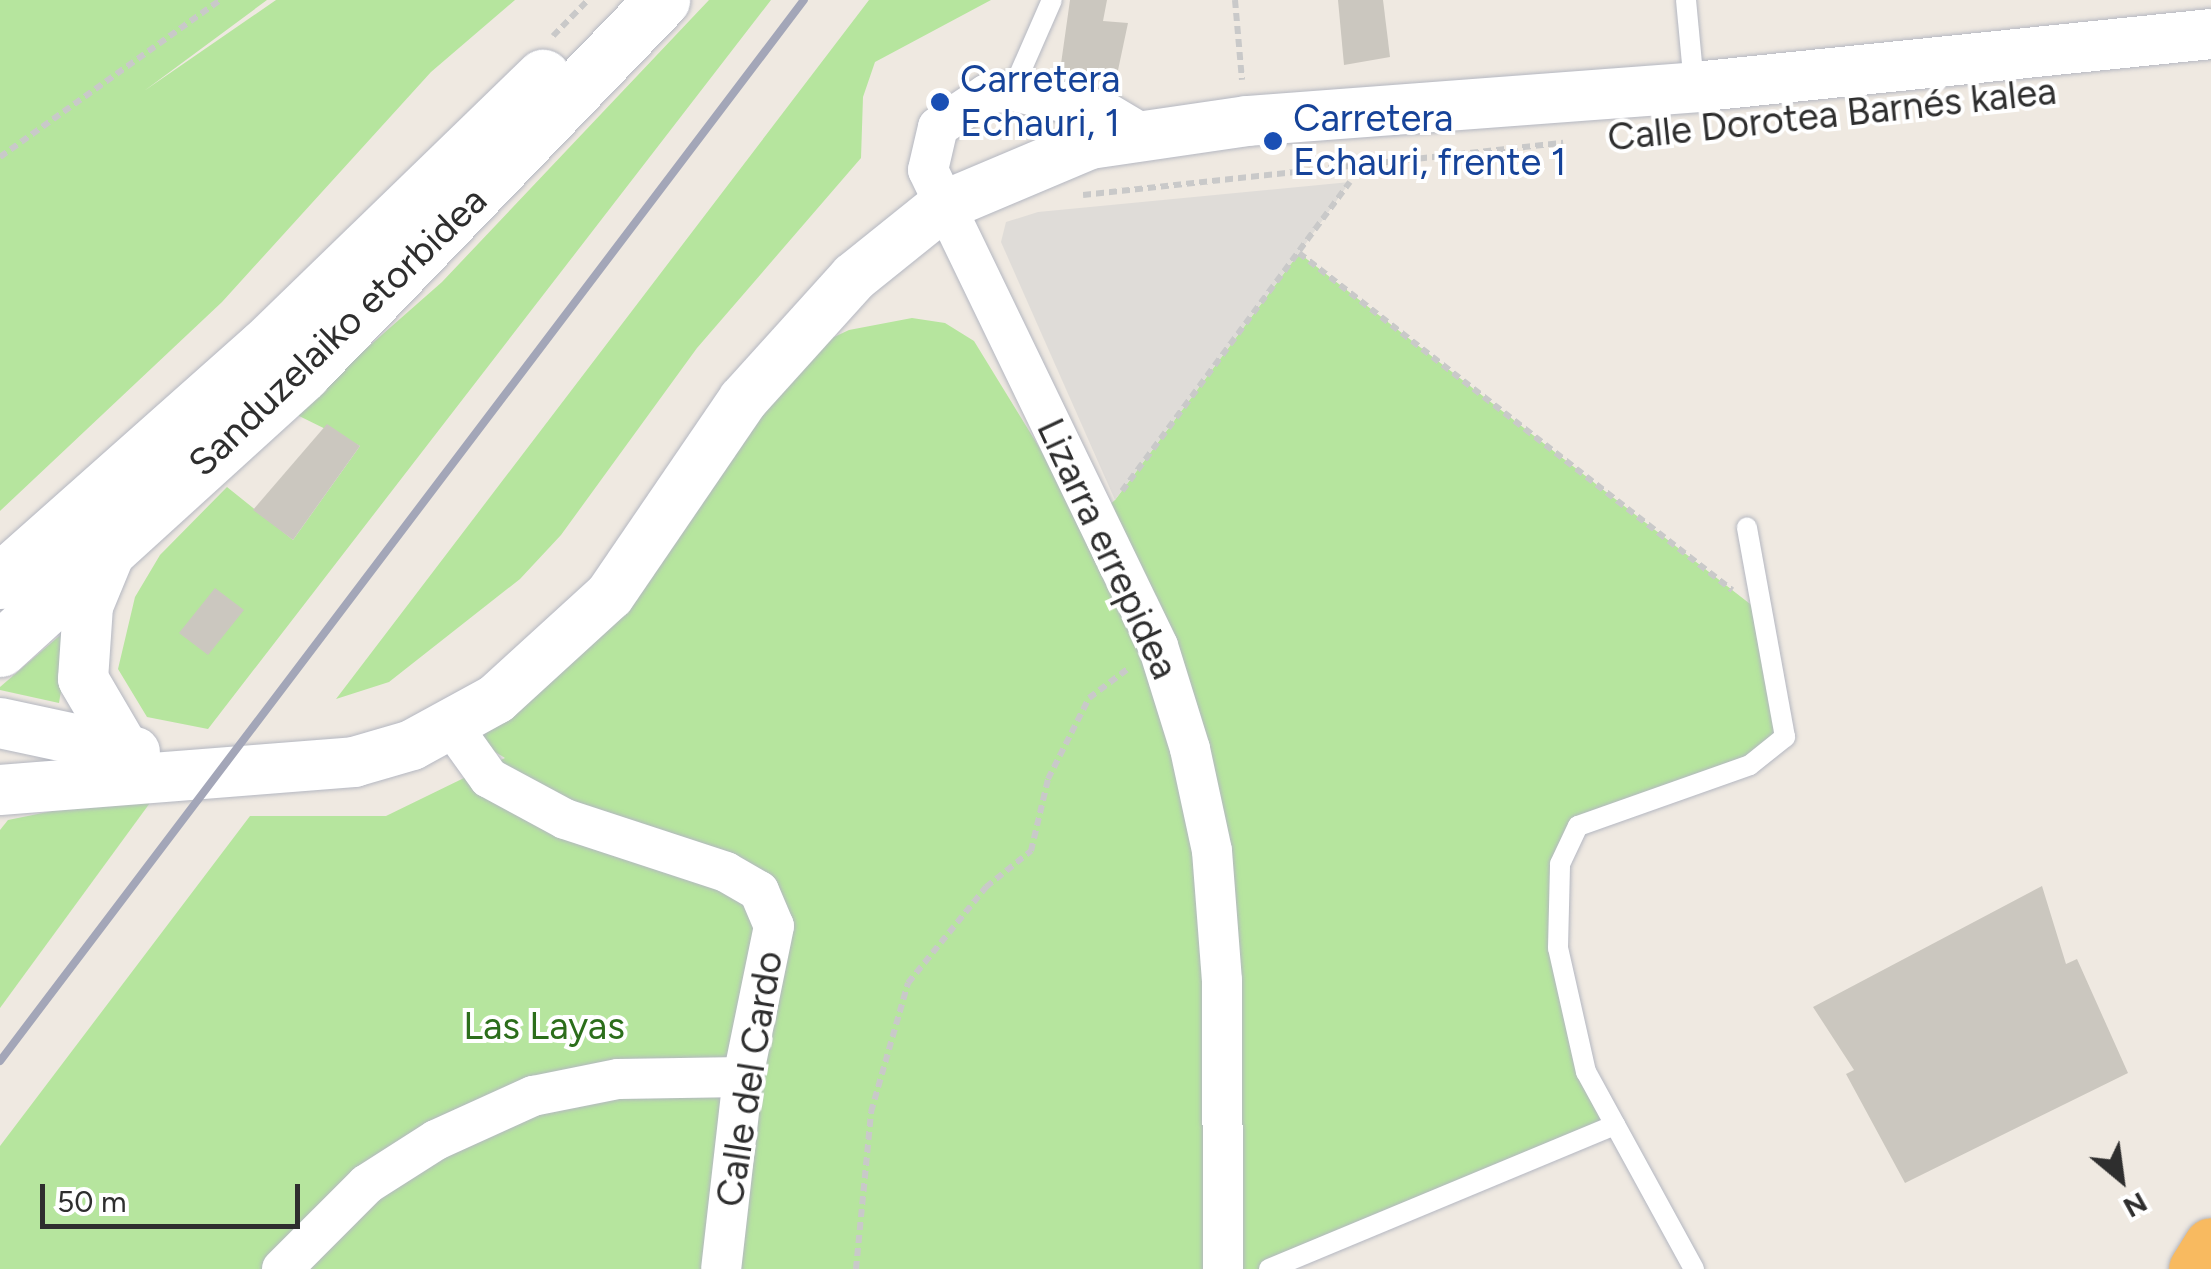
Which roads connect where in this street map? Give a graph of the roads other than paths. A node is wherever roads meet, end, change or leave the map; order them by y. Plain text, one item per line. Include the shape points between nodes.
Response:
1 (620, 0) edge
2 (662, 0) edge
3 (1052, 0) edge
4 (1686, 0) edge
5 (2211, 34) edge
6 (1694, 87) junction
7 (1012, 91) junction
8 (1144, 135) junction
9 (941, 207) junction
10 (216, 390) junction
11 (1747, 527) dead end
12 (112, 548) junction
13 (0, 581) edge
14 (0, 602) edge
15 (0, 649) edge
16 (83, 679) junction
17 (0, 724) edge
18 (451, 725) junction
19 (63, 737) junction
20 (124, 749) junction
21 (186, 773) junction
22 (17, 788) edge
23 (743, 1077) junction
24 (1615, 1125) junction
25 (2211, 1245) edge
26 (282, 1269) edge
27 (721, 1269) edge
28 (1223, 1269) edge
29 (1269, 1269) edge
30 (1694, 1269) edge
31 (2196, 1269) edge

1 - 10 main road, Sanduzelaiko etorbidea
2 - 12 main road, Sanduzelaiko etorbidea via 304,374
3 - 7 lane
4 - 6 lane
5 - 6 street, Calle Dorotea Barnés kalea
6 - 8 street, Calle Dorotea Barnés kalea
7 - 8 street, Lizarra errepidea via 1104,111
7 - 9 street, Lizarra errepidea via 961,104 938,127 928,170
8 - 9 street via 1014,170
9 - 18 street via 854,277 770,368 610,595 551,656
9 - 28 street, Lizarra errepidea via 1158,646 1212,851 1222,980
10 - 13 main road, Sanduzelaiko etorbidea
10 - 14 street via 150,471
11 - 24 lane via 1785,737 1750,765 1578,826 1560,864 1558,948 1586,1072
12 - 15 main road, Sanduzelaiko etorbidea
12 - 16 street via 88,606
16 - 19 street
16 - 20 street
17 - 19 street
18 - 21 street via 354,762
18 - 23 street, Calle del Cardo via 488,778 566,819 726,872 759,891 774,926
19 - 20 street
19 - 22 street
20 - 21 street
21 - 22 street
23 - 26 street via 618,1079 534,1096 436,1140 367,1184
23 - 27 street, Calle del Cardo
24 - 29 lane
24 - 30 lane
25 - 31 highway

